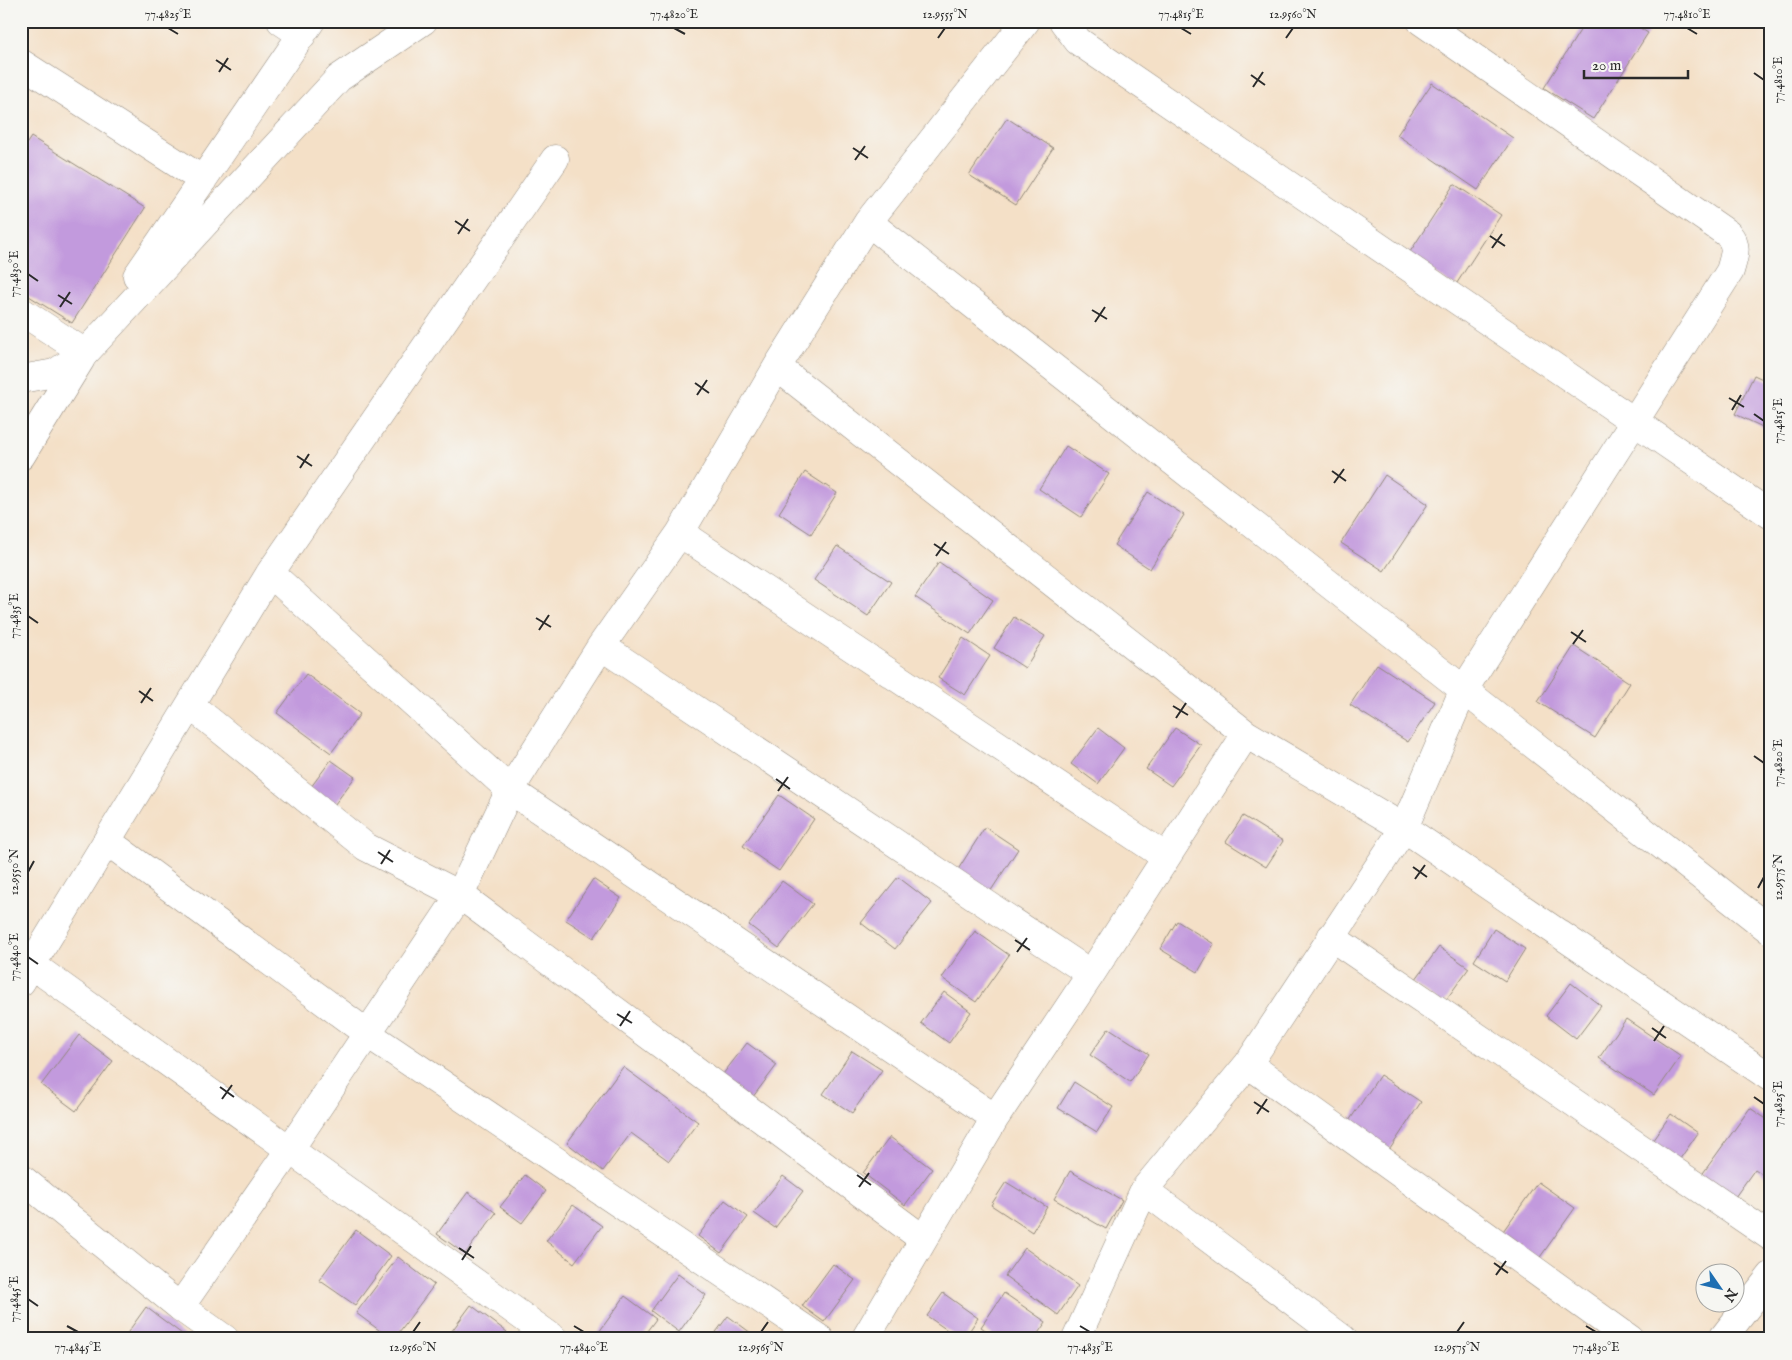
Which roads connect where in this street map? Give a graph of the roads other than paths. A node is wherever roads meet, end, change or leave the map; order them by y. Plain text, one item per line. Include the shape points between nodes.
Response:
1 (423, 21) edge
2 (1026, 21) edge
3 (1063, 21) edge
4 (1421, 21) edge
5 (298, 26) edge
6 (21, 63) edge
7 (555, 159) dead end
8 (203, 180) junction
9 (868, 222) junction
10 (21, 312) edge
11 (85, 353) junction
12 (777, 367) junction
13 (21, 379) edge
14 (1634, 422) junction
15 (21, 456) edge
16 (1771, 515) edge
17 (680, 533) junction
18 (270, 573) junction
19 (601, 646) junction
20 (1463, 691) junction
21 (190, 705) junction
22 (1246, 734) junction
23 (510, 790) junction
24 (1404, 828) junction
25 (107, 841) junction
26 (1166, 857) junction
27 (460, 895) junction
28 (1771, 931) edge
29 (1331, 937) junction
30 (26, 973) edge
31 (1091, 974) junction
32 (368, 1034) junction
33 (1248, 1064) junction
34 (1771, 1078) edge
35 (995, 1118) junction
36 (290, 1149) junction
37 (21, 1178) edge
38 (1144, 1190) junction
39 (1771, 1238) edge
40 (923, 1239) junction
41 (1771, 1276) edge
42 (180, 1307) junction
43 (1078, 1338) edge
44 (225, 1339) edge
45 (554, 1339) edge
46 (820, 1339) edge
47 (865, 1339) edge
48 (1343, 1339) edge
49 (1630, 1339) edge
50 (1722, 1339) edge

1 - 11 street via 339,78
2 - 9 street
3 - 14 street via 1078,41
4 - 14 street via 1734,241 1730,270
5 - 8 street
6 - 8 street
7 - 18 street
8 - 11 street
9 - 12 street
9 - 20 street
10 - 11 street
11 - 13 street via 55,373
11 - 15 street
12 - 17 street
12 - 22 street
14 - 16 street
14 - 20 street
17 - 19 street
17 - 26 street
18 - 21 street
18 - 23 street
19 - 23 street
19 - 31 street
20 - 24 street
20 - 28 street
21 - 25 street
21 - 27 street via 366,847
22 - 24 street
22 - 26 street
23 - 27 street
23 - 35 street
24 - 29 street
24 - 34 street
25 - 30 street
25 - 32 street
26 - 31 street
27 - 32 street
27 - 40 street
29 - 33 street
29 - 39 street
30 - 36 street
31 - 35 street
32 - 36 street
32 - 46 street
33 - 38 street
33 - 49 street
35 - 40 street
36 - 42 street
36 - 45 street
37 - 42 street
38 - 43 street
38 - 48 street
40 - 47 street
41 - 50 street
42 - 44 street

